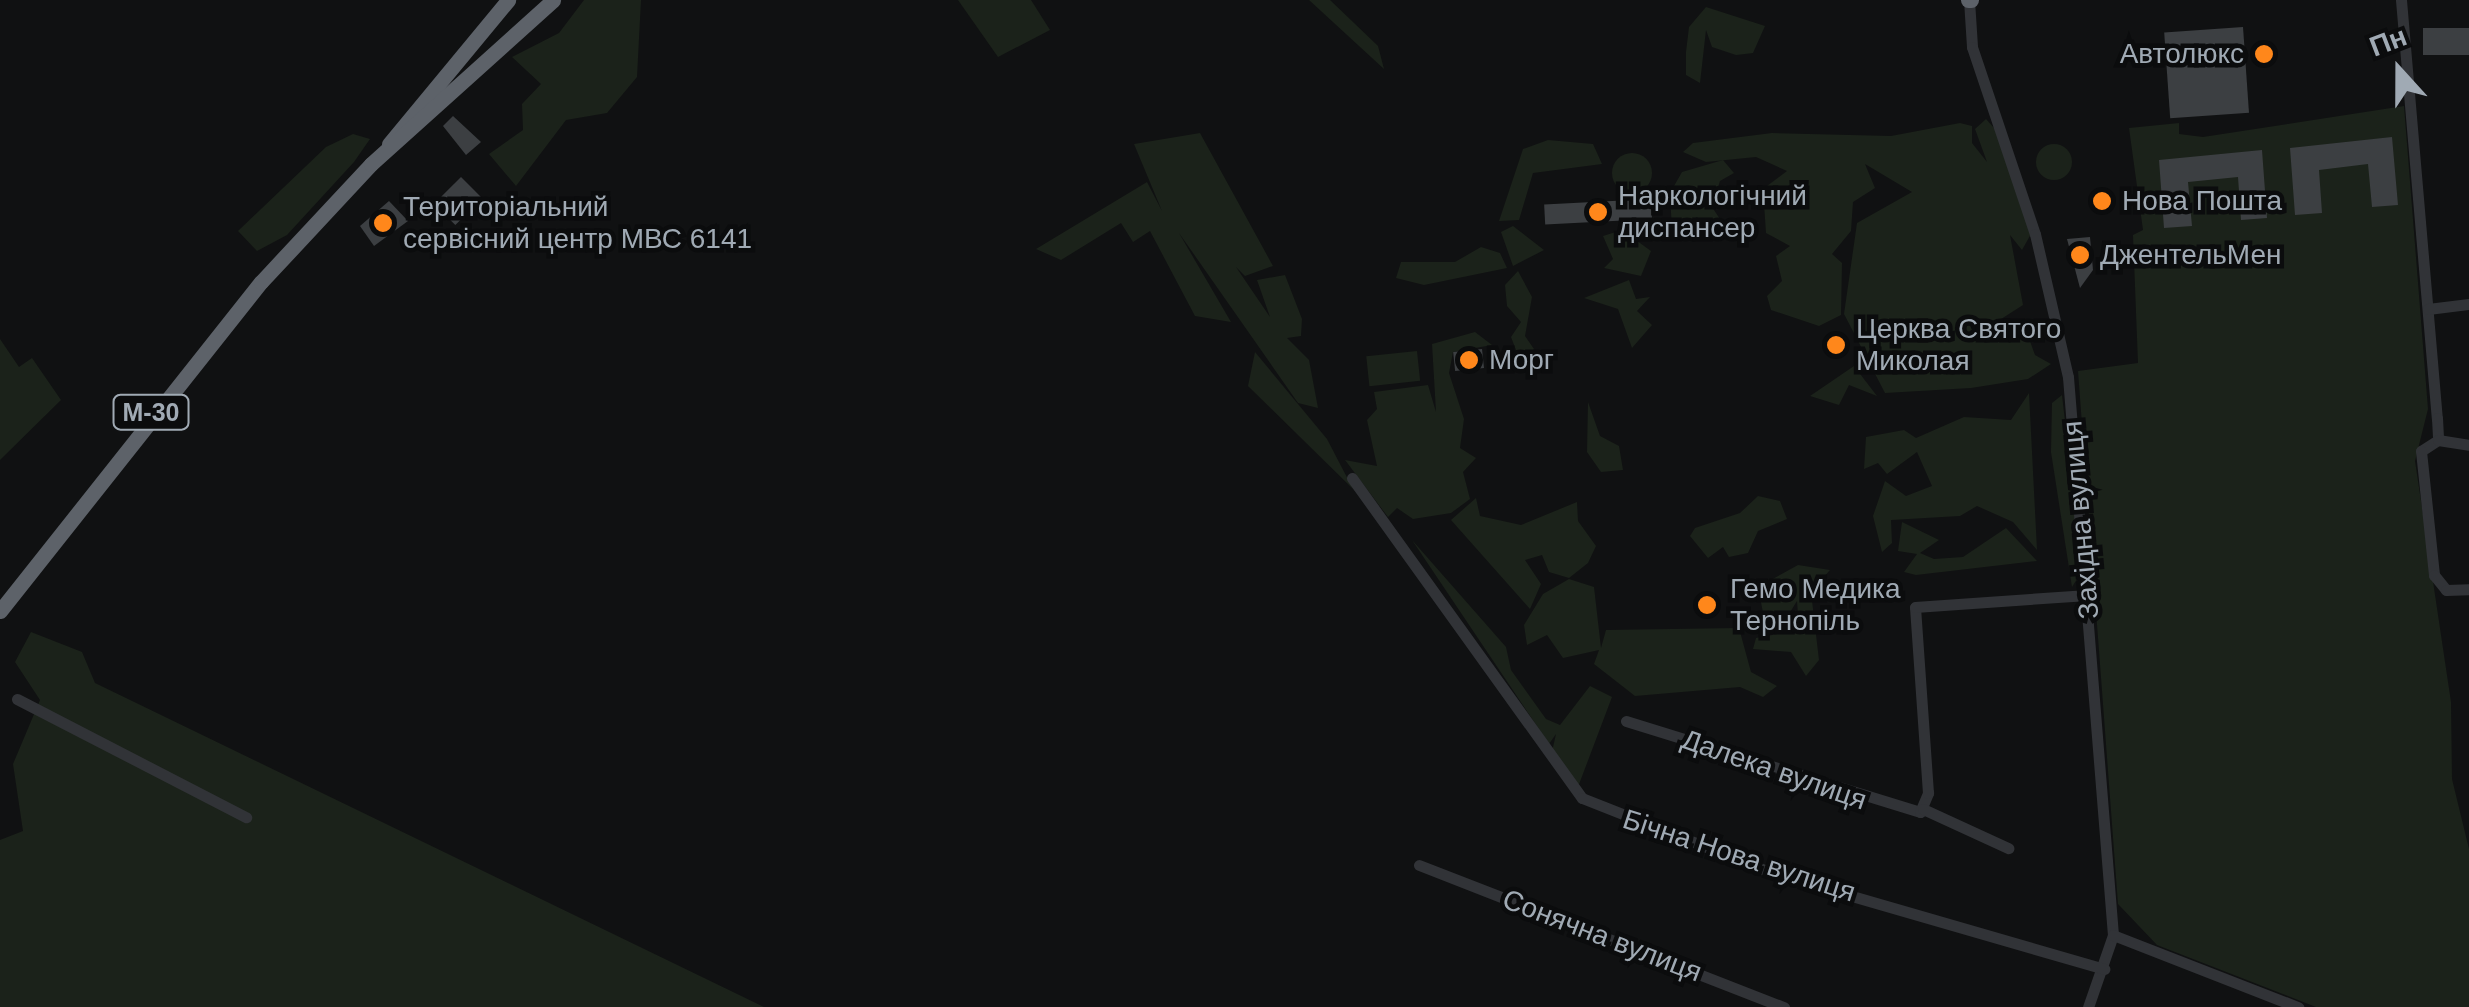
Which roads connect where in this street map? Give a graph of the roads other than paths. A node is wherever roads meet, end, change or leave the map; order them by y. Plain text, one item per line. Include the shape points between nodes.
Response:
1 (508, 0) edge
2 (553, 0) edge
3 (1969, 0) edge
4 (2400, 0) edge
5 (384, 151) junction
6 (2469, 304) edge
7 (2428, 309) junction
8 (2438, 440) junction
9 (2469, 445) edge
10 (1352, 478) dead end
11 (2469, 589) edge
12 (2088, 595) junction
13 (0, 611) edge
14 (18, 698) dead end
15 (1626, 721) dead end
16 (1922, 808) junction
17 (246, 817) dead end
18 (2008, 848) dead end
19 (1419, 865) dead end
20 (2113, 935) junction
21 (2104, 969) junction
22 (1784, 1007) edge
23 (2088, 1007) edge
24 (2298, 1007) edge

1 - 5 highway, М-30
2 - 5 highway, М-30
3 - 12 street, Західна вулиця via 1972,47 2059,324
4 - 7 street
5 - 13 highway, М-30 via 159,402
6 - 7 street
7 - 8 street
8 - 9 street
8 - 11 street via 2421,451 2434,575 2446,590
10 - 21 street, Бічна Нова вулиця via 1582,798 1772,872
12 - 16 street via 1915,607
12 - 20 street, Західна вулиця
14 - 17 street
15 - 16 street, Далека вулиця via 1896,811
16 - 18 street, Далека вулиця
19 - 22 street, Сонячна вулиця
20 - 21 street, Західна вулиця
20 - 24 street
21 - 23 street, Західна вулиця

